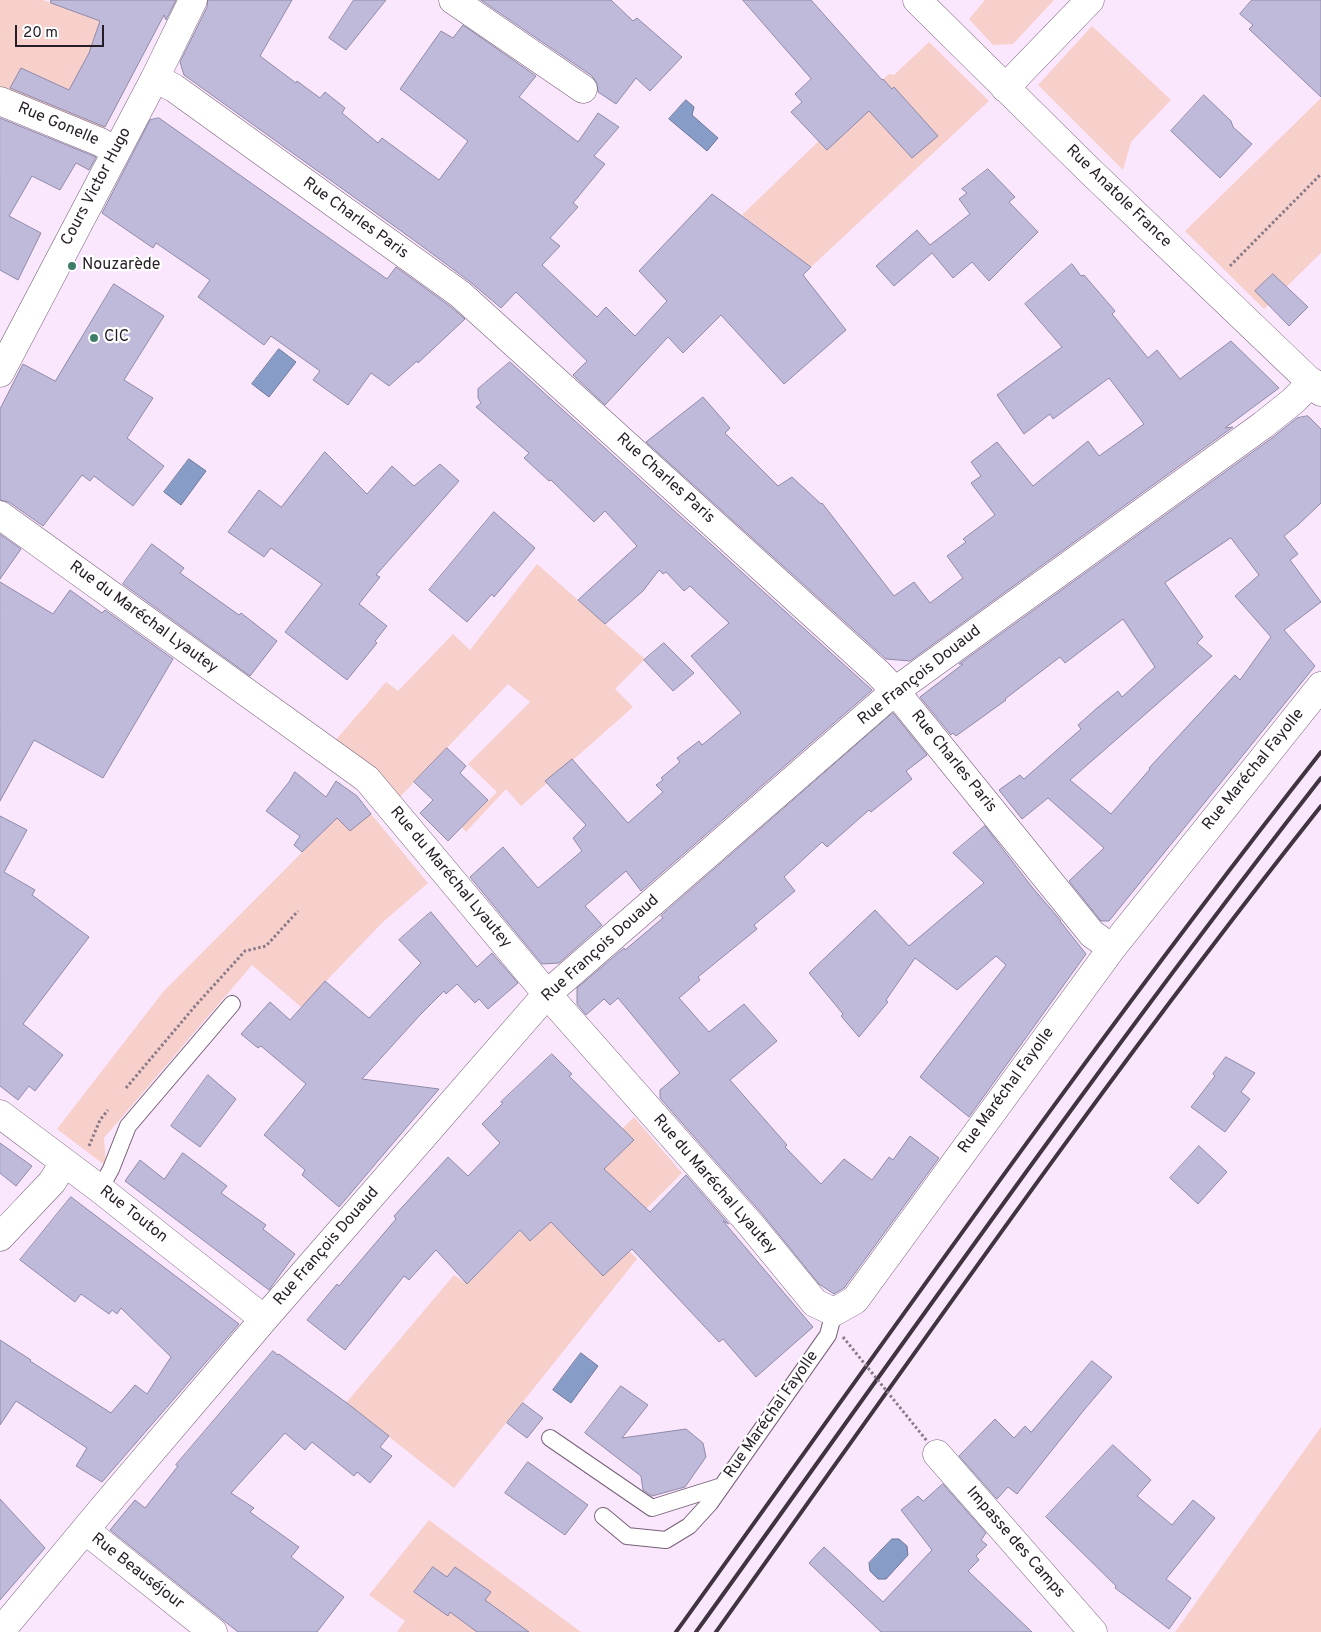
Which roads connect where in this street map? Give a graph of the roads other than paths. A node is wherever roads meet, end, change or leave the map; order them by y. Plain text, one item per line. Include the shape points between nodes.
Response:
1 (193, 0) edge
2 (453, 0) edge
3 (917, 0) edge
4 (1090, 0) edge
5 (155, 78) junction
6 (1006, 88) junction
7 (582, 89) dead end
8 (0, 101) edge
9 (116, 152) junction
10 (0, 373) edge
11 (1316, 387) edge
12 (0, 516) edge
13 (1321, 686) edge
14 (895, 691) junction
15 (1112, 948) junction
16 (547, 994) junction
17 (232, 1004) dead end
18 (0, 1114) edge
19 (64, 1163) junction
20 (100, 1189) junction
21 (0, 1237) edge
22 (834, 1312) junction
23 (264, 1319) junction
24 (550, 1438) dead end
25 (932, 1447) road end
26 (722, 1486) junction
27 (603, 1516) dead end
28 (85, 1530) junction
29 (0, 1632) edge
30 (212, 1632) edge
31 (1093, 1632) edge

1 - 5 street, Cours Victor Hugo
2 - 7 street
3 - 6 street, Rue Anatole France
4 - 6 street
5 - 9 street, Cours Victor Hugo
5 - 14 street, Rue Charles Paris via 174,88 460,294
6 - 11 street, Rue Anatole France
8 - 9 street, Rue Gonelle via 100,142
9 - 10 street, Cours Victor Hugo
11 - 14 street, Rue François Douaud
12 - 16 street, Rue du Maréchal Lyautey via 367,780
13 - 15 street, Rue Maréchal Fayolle
14 - 15 street, Rue Charles Paris via 1092,934
14 - 16 street, Rue François Douaud
15 - 22 street, Rue Maréchal Fayolle via 855,1300
16 - 22 street, Rue du Maréchal Lyautey via 815,1303
16 - 23 street, Rue François Douaud
17 - 20 lane via 128,1126
18 - 19 street, Rue Touton
19 - 20 street, Rue Touton
19 - 21 street via 52,1182
20 - 23 street, Rue Touton
22 - 26 lane, Rue Maréchal Fayolle via 828,1335
23 - 28 street, Rue François Douaud
24 - 26 lane via 652,1508
25 - 31 street, Impasse des Camps
26 - 27 lane, Rue Maréchal Fayolle via 689,1526 666,1540 627,1536
28 - 29 street, Rue François Douaud
28 - 30 street, Rue Beauséjour

